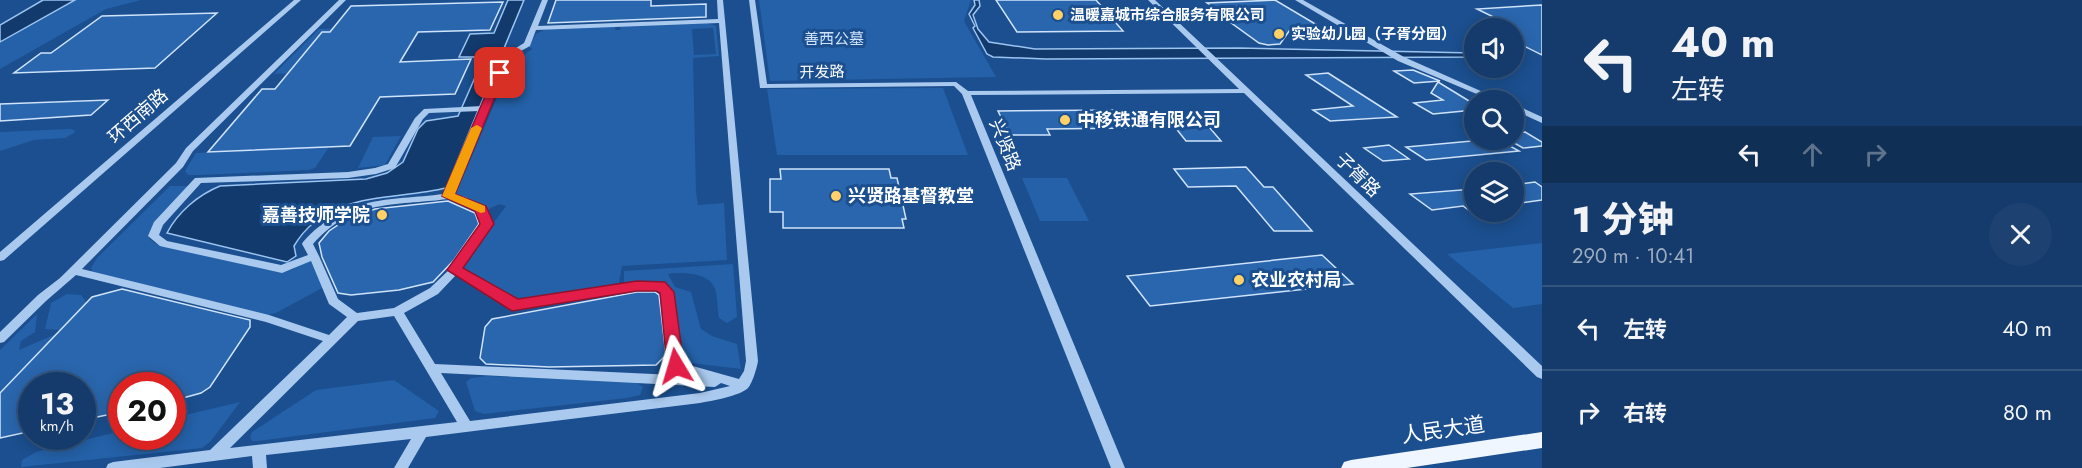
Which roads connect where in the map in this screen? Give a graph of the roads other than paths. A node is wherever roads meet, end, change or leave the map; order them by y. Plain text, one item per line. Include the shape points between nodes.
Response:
1 (298, 0) edge
2 (344, 0) edge
3 (545, 0) edge
4 (720, 0) edge
5 (752, 0) edge
6 (1151, 0) edge
7 (1298, 0) edge
8 (722, 21) junction
9 (536, 28) junction
10 (1474, 90) edge
11 (1245, 91) junction
12 (966, 93) junction
13 (485, 108) junction
14 (1524, 112) edge
15 (1542, 120) edge
16 (448, 196) junction
17 (314, 256) junction
18 (0, 258) edge
19 (455, 270) junction
20 (74, 272) junction
21 (397, 312) junction
22 (355, 317) junction
23 (0, 339) edge
24 (332, 340) junction
25 (430, 368) junction
26 (1542, 374) edge
27 (743, 385) junction
28 (466, 426) junction
29 (422, 432) junction
30 (1542, 440) edge
31 (259, 450) junction
32 (213, 456) junction
33 (113, 468) edge
34 (260, 468) edge
35 (401, 468) edge
36 (1118, 468) edge
37 (1351, 468) edge

1 - 18 street, 环西南路
2 - 20 street via 189,150 180,165
3 - 9 street
4 - 8 street
5 - 12 street, 开发路 via 763,86 956,84
6 - 11 street, 子胥路
7 - 10 street via 1379,48
8 - 9 street
8 - 27 street via 752,361
9 - 13 street via 527,44 507,56
11 - 12 street, 兴贤路
11 - 26 street, 子胥路
12 - 36 street, 兴贤路
13 - 16 street
13 - 17 street via 427,111 392,166 376,171 198,180 158,224 153,236 164,244 282,269
14 - 15 street
16 - 17 street via 351,209 320,227 307,244
16 - 19 street via 481,209 487,224
17 - 22 street via 333,302
19 - 21 street via 434,291
19 - 27 street via 512,301 512,306 659,286 667,292 676,366
20 - 23 street
20 - 24 street via 269,319
21 - 22 street
21 - 25 street
22 - 24 street
24 - 32 street
25 - 27 street
25 - 28 street
27 - 28 street via 700,398
28 - 29 street
29 - 31 street
29 - 35 street
30 - 37 main road, 人民大道
31 - 32 street
31 - 34 street
32 - 33 street

